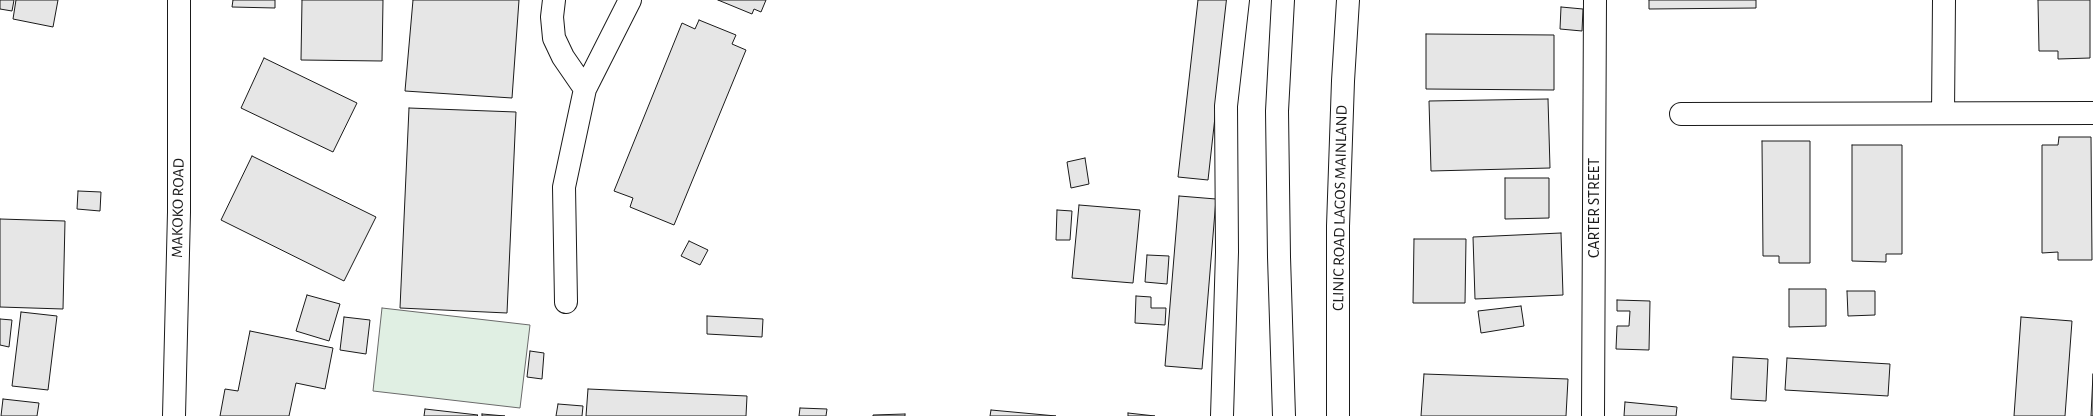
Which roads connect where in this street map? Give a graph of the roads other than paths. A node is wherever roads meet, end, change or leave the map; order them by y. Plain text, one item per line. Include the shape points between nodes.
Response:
1 (179, 0) edge
2 (554, 0) edge
3 (630, 0) edge
4 (1238, 0) edge
5 (1283, 0) edge
6 (1348, 0) edge
7 (1595, 0) edge
8 (1944, 0) edge
9 (586, 89) junction
10 (1943, 113) junction
11 (2093, 113) edge
12 (1681, 114) dead end
13 (566, 302) dead end
14 (174, 416) edge
15 (1222, 416) edge
16 (1284, 416) edge
17 (1338, 416) edge
18 (1593, 416) edge

1 - 14 street, MAKOKO ROAD via 179,212
2 - 9 street via 554,38 563,57
3 - 9 street
4 - 15 street via 1226,106
5 - 16 street via 1277,111
6 - 17 street, CLINIC ROAD LAGOS MAINLAND via 1338,226
7 - 18 street, CARTER STREET
8 - 10 street
9 - 13 street via 564,187
10 - 11 street
10 - 12 street

